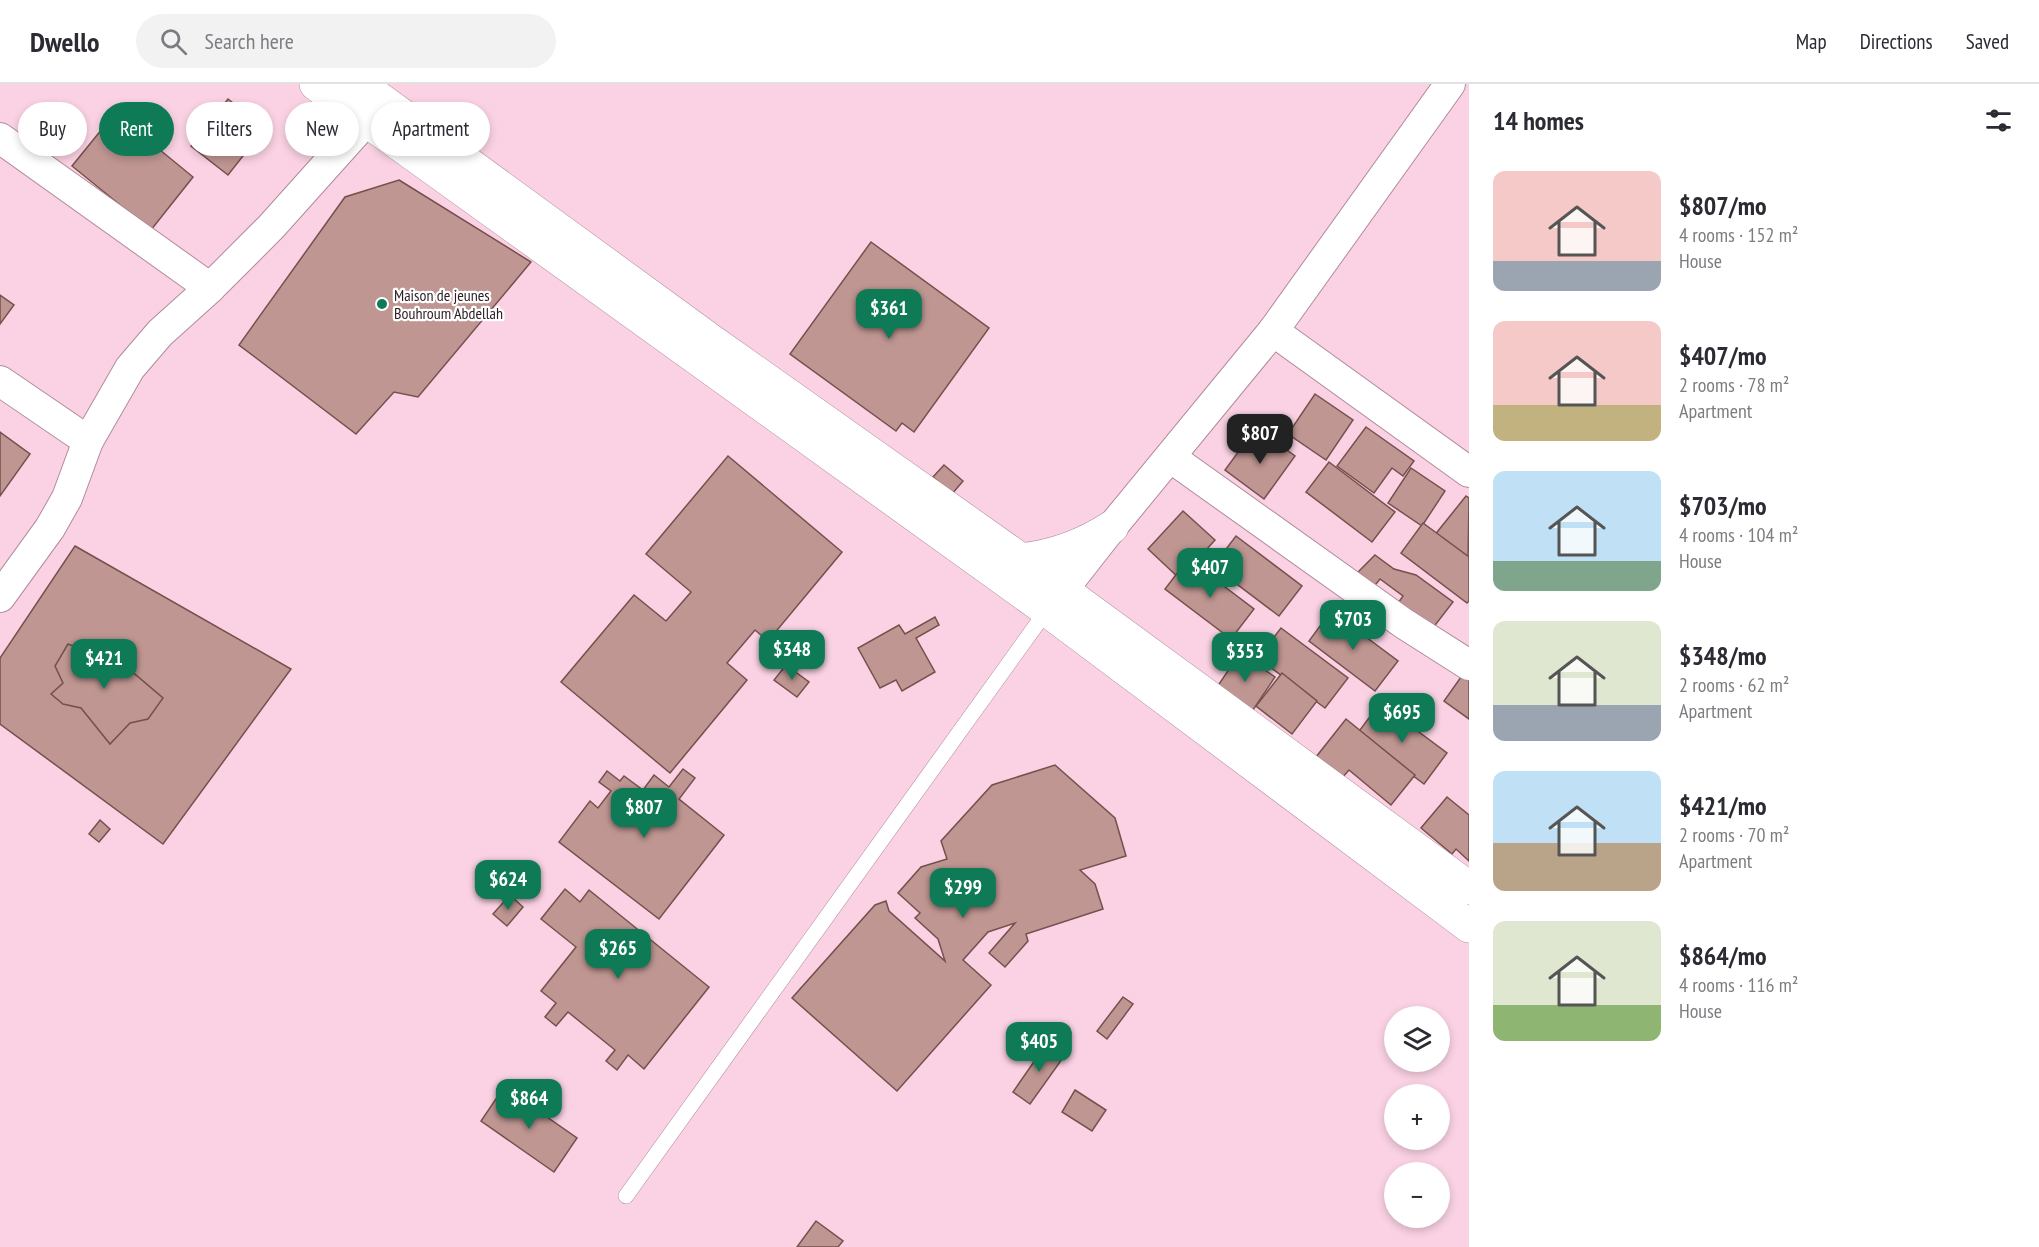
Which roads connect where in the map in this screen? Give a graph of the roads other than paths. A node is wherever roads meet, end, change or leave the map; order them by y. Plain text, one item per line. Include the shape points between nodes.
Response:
1 (316, 84) edge
2 (359, 84) edge
3 (1450, 84) edge
4 (366, 121) junction
5 (0, 138) edge
6 (210, 288) junction
7 (1273, 330) junction
8 (0, 381) edge
9 (88, 441) junction
10 (1170, 457) junction
11 (1469, 472) edge
12 (1112, 527) junction
13 (1021, 560) junction
14 (0, 597) edge
15 (1054, 600) junction
16 (1469, 665) edge
17 (1469, 888) edge
18 (1469, 926) edge
19 (626, 1196) dead end

1 - 4 main road
2 - 13 main road
3 - 7 street
4 - 6 street
4 - 15 main road
5 - 6 street
6 - 9 street via 160,333 130,368
7 - 10 street
7 - 11 street
8 - 9 street
9 - 14 street via 67,498
10 - 12 street
10 - 16 street via 1403,623
12 - 13 main road via 1059,554
12 - 15 street
13 - 15 main road
15 - 17 main road
15 - 18 main road
15 - 19 lane

